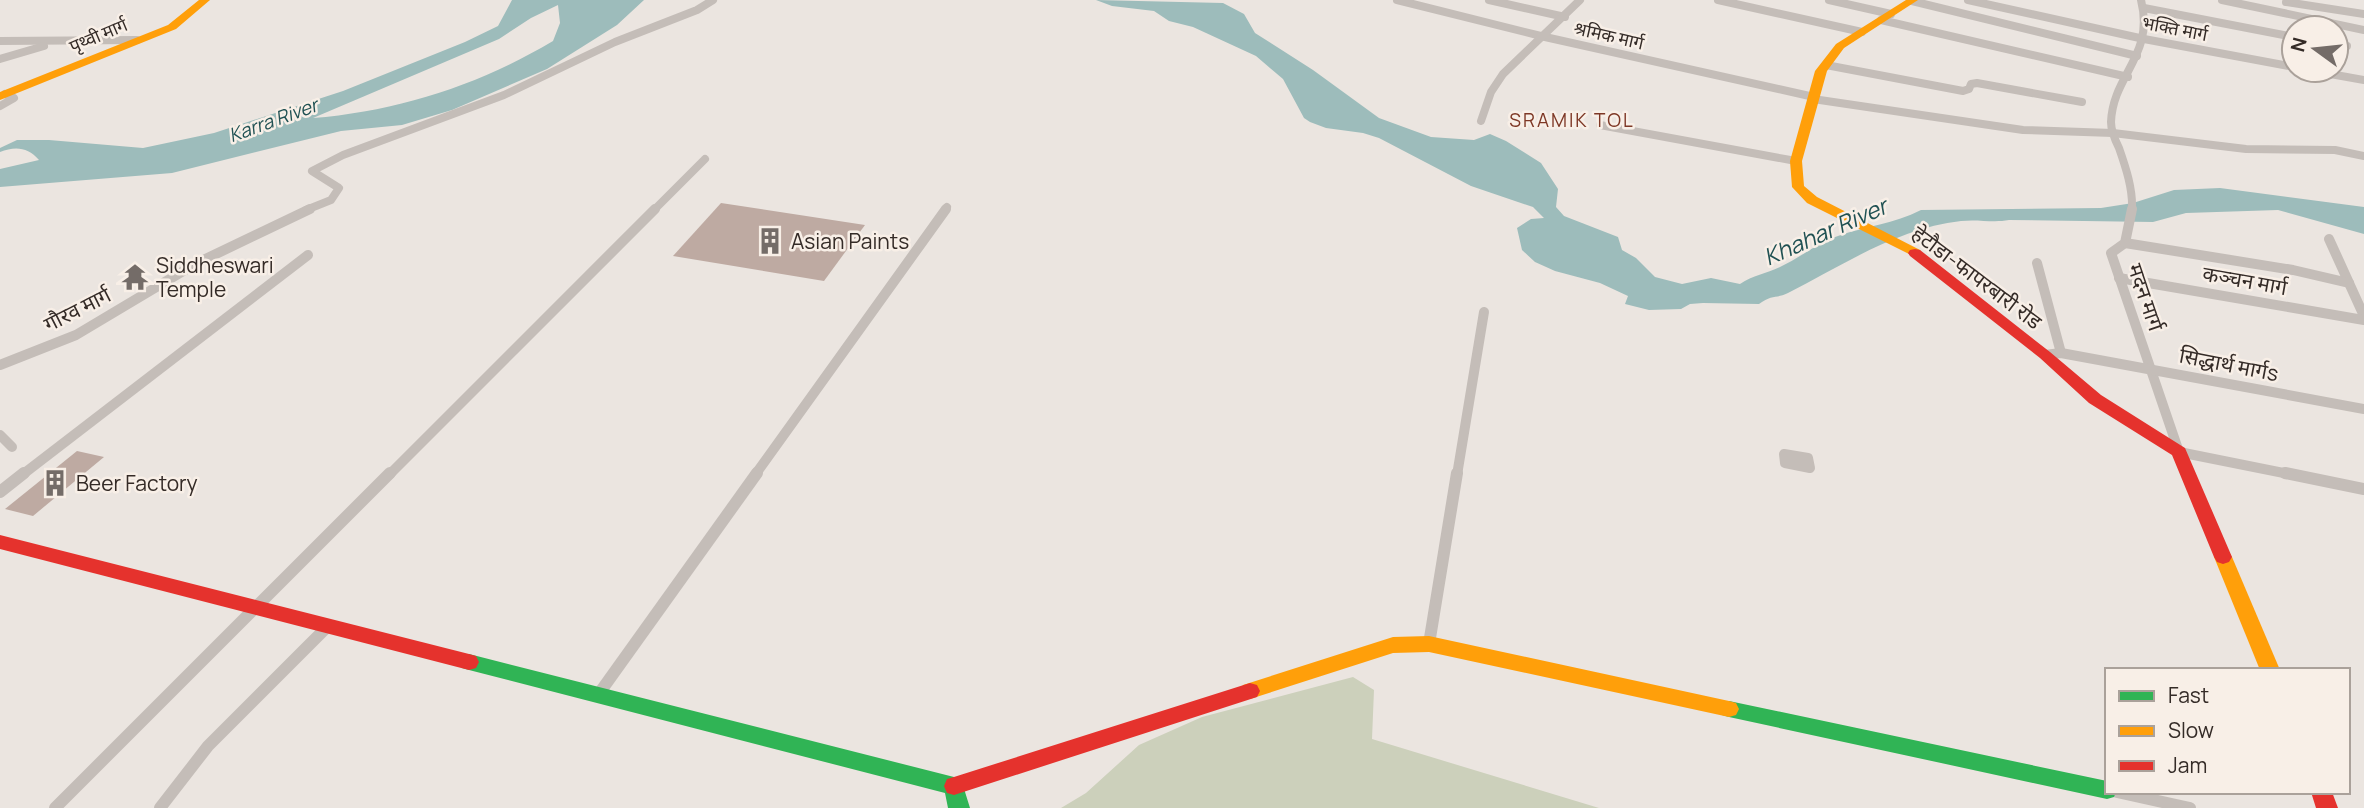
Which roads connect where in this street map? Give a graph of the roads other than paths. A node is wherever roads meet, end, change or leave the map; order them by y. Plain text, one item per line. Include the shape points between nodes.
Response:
1 (205, 0) edge
2 (713, 0) edge
3 (1397, 0) edge
4 (1489, 0) edge
5 (1580, 0) edge
6 (1718, 0) edge
7 (1829, 0) edge
8 (1913, 0) edge
9 (1968, 0) edge
10 (2222, 0) edge
11 (2286, 2) edge
12 (2143, 4) edge
13 (2312, 6) junction
14 (2287, 14) edge
15 (2314, 14) edge
16 (2364, 14) edge
17 (1565, 17) junction
18 (1886, 17) junction
19 (1862, 32) junction
20 (2280, 34) edge
21 (1545, 37) junction
22 (2144, 39) junction
23 (137, 40) junction
24 (0, 41) edge
25 (55, 42) junction
26 (2137, 56) junction
27 (0, 59) edge
28 (2280, 64) edge
29 (1826, 65) junction
30 (2128, 77) junction
31 (2, 98) edge
32 (1814, 98) junction
33 (2082, 102) dead end
34 (1481, 121) dead end
35 (1600, 125) dead end
36 (2113, 133) junction
37 (2364, 156) edge
38 (705, 159) dead end
39 (1796, 161) junction
40 (947, 206) dead end
41 (2329, 239) dead end
42 (2125, 243) junction
43 (308, 255) dead end
44 (2037, 264) dead end
45 (2119, 278) junction
46 (2350, 283) junction
47 (1483, 312) dead end
48 (2364, 318) edge
49 (2053, 354) junction
50 (0, 365) edge
51 (2150, 369) junction
52 (2364, 409) edge
53 (0, 435) edge
54 (12, 447) dead end
55 (2179, 452) junction
56 (2364, 489) edge
57 (0, 492) edge
58 (0, 542) edge
59 (258, 608) junction
60 (328, 626) junction
61 (1429, 644) junction
62 (2269, 668) edge
63 (598, 695) junction
64 (954, 786) junction
65 (2105, 790) edge
66 (2126, 794) edge
67 (55, 808) edge
68 (160, 808) edge
69 (959, 808) edge
70 (2190, 808) edge

1 - 23 main road, पृथ्वी मार्ग via 172,27
2 - 50 street, गौरव मार्ग via 514,91 312,171 339,188 331,200 195,264 76,335
3 - 21 street, श्रमिक मार्ग
4 - 17 street
5 - 17 street
6 - 19 street
7 - 18 street
8 - 18 main road, हेटौडा-फापरबारी रोड
8 - 26 street
9 - 22 street, भक्ति मार्ग
10 - 14 street
11 - 13 street
12 - 20 street
12 - 22 street, मदन मार्ग
13 - 15 street
13 - 16 street
17 - 21 street
18 - 19 main road, हेटौडा-फापरबारी रोड
18 - 30 street
19 - 29 main road, हेटौडा-फापरबारी रोड via 1840,46
21 - 32 street, श्रमिक मार्ग
21 - 34 street via 1503,74
22 - 26 street, मदन मार्ग
22 - 28 street, भक्ति मार्ग
23 - 25 street
23 - 31 main road, पृथ्वी मार्ग
24 - 25 street
25 - 27 street
26 - 30 street, मदन मार्ग
29 - 32 main road, हेटौडा-फापरबारी रोड
29 - 33 street via 1963,91 1977,83
30 - 36 street, मदन मार्ग via 2115,106
32 - 36 street, श्रमिक मार्ग via 2023,130
32 - 39 main road, हेटौडा-फापरबारी रोड
35 - 39 street
36 - 37 street, श्रमिक मार्ग via 2246,149 2335,150
36 - 42 street, मदन मार्ग via 2133,189
38 - 59 street
39 - 49 main road, हेटौडा-फापरबारी रोड via 1802,193 1906,246
40 - 63 street
41 - 46 street
42 - 45 street, मदन मार्ग via 2111,253
42 - 46 street
43 - 57 street
44 - 49 street
45 - 48 street, कञ्चन मार्ग
45 - 51 street, मदन मार्ग
46 - 48 street
47 - 61 street
49 - 51 street, सिद्धार्थ मार्गs
49 - 55 main road, हेटौडा-फापरबारी रोड via 2095,400
51 - 52 street, सिद्धार्थ मार्गs
51 - 55 street, मदन मार्ग
53 - 54 street
55 - 56 street
55 - 62 main road
58 - 59 main road
59 - 60 main road
59 - 67 street
60 - 63 main road
60 - 68 street via 208,746
61 - 64 main road via 1393,645
61 - 65 main road
63 - 64 main road
64 - 69 main road
66 - 70 street

